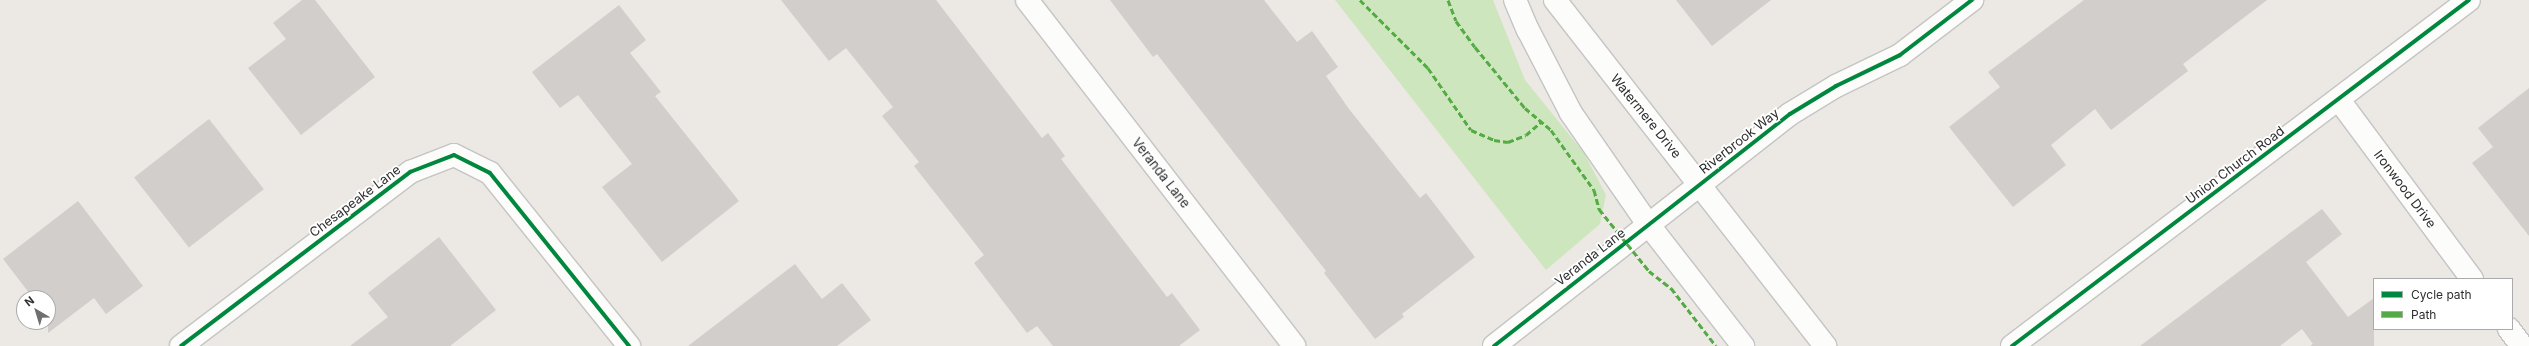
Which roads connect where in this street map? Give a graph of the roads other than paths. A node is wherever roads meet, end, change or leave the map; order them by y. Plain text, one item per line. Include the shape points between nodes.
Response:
1 (1027, 0) edge
2 (1515, 0) edge
3 (1555, 0) edge
4 (1972, 0) edge
5 (2469, 0) edge
6 (2339, 100) junction
7 (1700, 184) junction
8 (1648, 224) junction
9 (2471, 278) edge
10 (2510, 330) edge
11 (181, 346) edge
12 (629, 346) edge
13 (1294, 346) edge
14 (1494, 346) edge
15 (1743, 346) edge
16 (1825, 346) edge
17 (2012, 346) edge
18 (2522, 346) edge

1 - 13 street, Veranda Lane
2 - 8 street via 1571,113
3 - 7 street, Watermere Drive
4 - 7 street, Riverbrook Way via 1900,55 1836,86 1790,114
5 - 6 street, Union Church Road
6 - 9 street, Ironwood Drive
6 - 17 street, Union Church Road
7 - 8 street, Veranda Lane
7 - 16 street, Watermere Drive
8 - 14 street, Veranda Lane
8 - 15 street
10 - 18 street
11 - 12 street, Chesapeake Lane via 410,172 454,155 490,173

